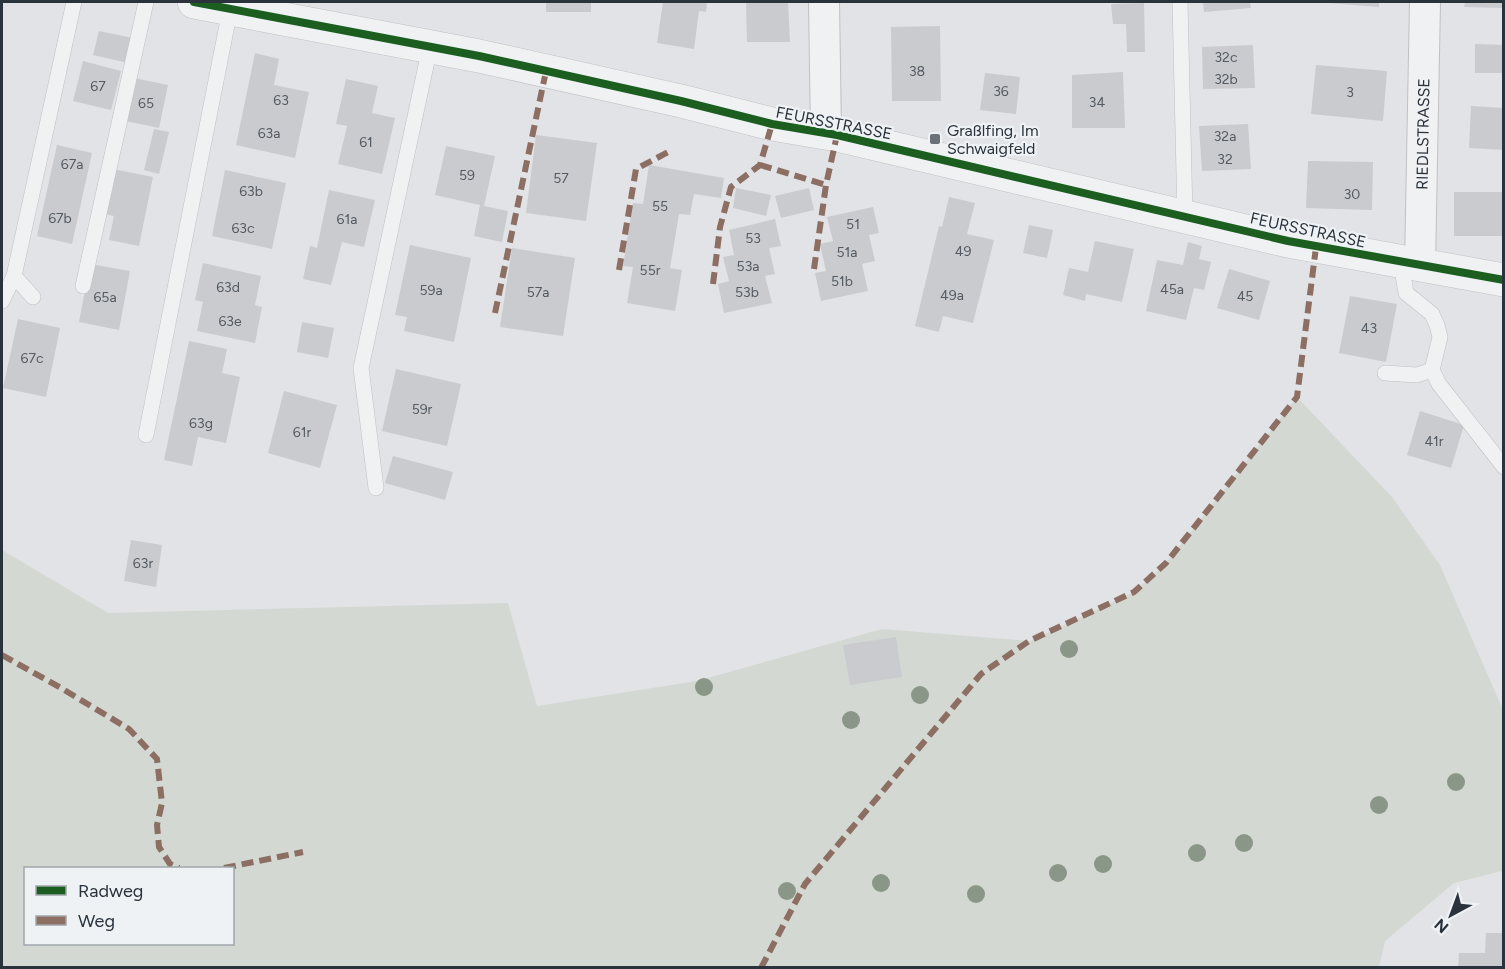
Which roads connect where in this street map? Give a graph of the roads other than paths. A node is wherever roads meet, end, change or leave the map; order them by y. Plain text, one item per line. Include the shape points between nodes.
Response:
1 (74, 2) edge
2 (146, 2) edge
3 (194, 2) edge
4 (824, 2) edge
5 (1180, 2) edge
6 (1425, 2) edge
7 (230, 10) junction
8 (430, 47) junction
9 (826, 132) junction
10 (1185, 217) junction
11 (1410, 264) junction
12 (14, 276) junction
13 (1503, 280) edge
14 (83, 286) dead end
15 (33, 297) dead end
16 (2, 301) edge
17 (1432, 370) junction
18 (1385, 373) dead end
19 (146, 435) dead end
20 (1503, 467) edge
21 (376, 488) dead end

1 - 12 lane
2 - 14 lane
3 - 7 street, FEURSSTRASSE
4 - 9 street
5 - 10 lane
6 - 11 street, RIEDLSTRASSE
7 - 8 street, FEURSSTRASSE
7 - 19 lane
8 - 9 street, FEURSSTRASSE via 772,124
8 - 21 lane via 361,368
9 - 10 street, FEURSSTRASSE
10 - 11 street, FEURSSTRASSE
11 - 13 street, FEURSSTRASSE
11 - 17 lane via 1406,293 1432,314 1440,337
12 - 15 lane
12 - 16 lane
17 - 18 lane via 1417,375
17 - 20 lane

